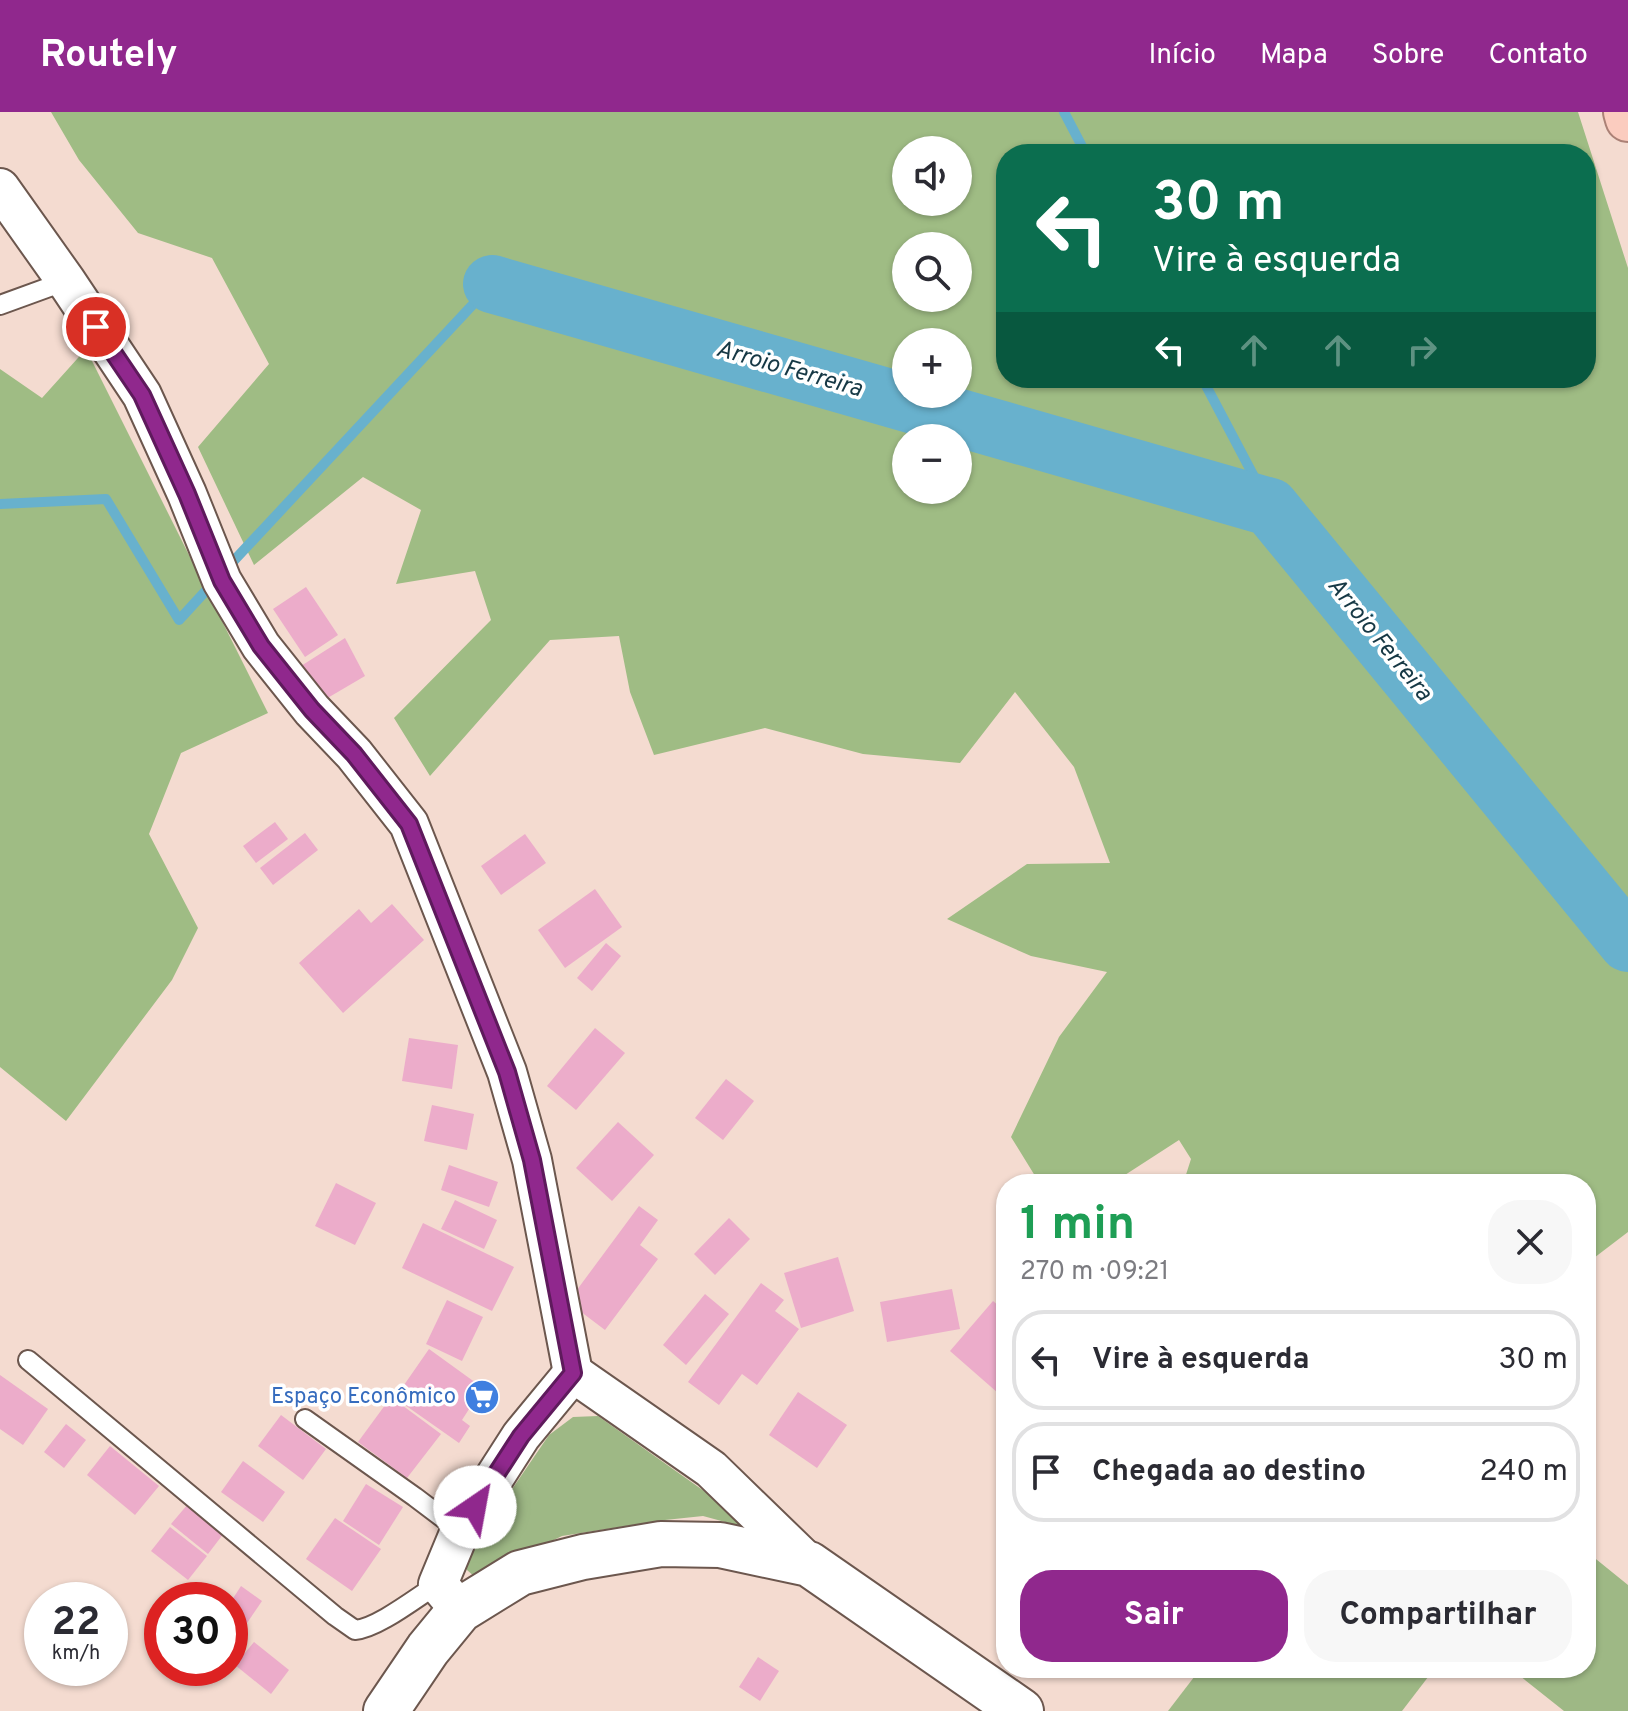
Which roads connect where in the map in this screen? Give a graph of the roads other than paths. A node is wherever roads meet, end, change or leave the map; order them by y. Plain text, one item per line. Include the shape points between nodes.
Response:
1 (1626, 112) edge
2 (1628, 119) edge
3 (0, 188) edge
4 (66, 281) junction
5 (0, 305) edge
6 (28, 1360) dead end
7 (573, 1373) junction
8 (305, 1419) dead end
9 (460, 1531) junction
10 (809, 1564) junction
11 (449, 1597) junction
12 (386, 1711) edge
13 (1021, 1711) edge

1 - 2 highway
3 - 4 street
4 - 5 lane
4 - 7 street via 142,395 222,581 261,646 409,824 507,1072 532,1160
6 - 11 lane via 355,1630
7 - 9 street via 521,1436
7 - 10 street via 711,1469
8 - 9 lane
9 - 11 street
10 - 11 main road via 720,1545 661,1544 583,1557
10 - 13 main road
11 - 12 main road via 428,1649

